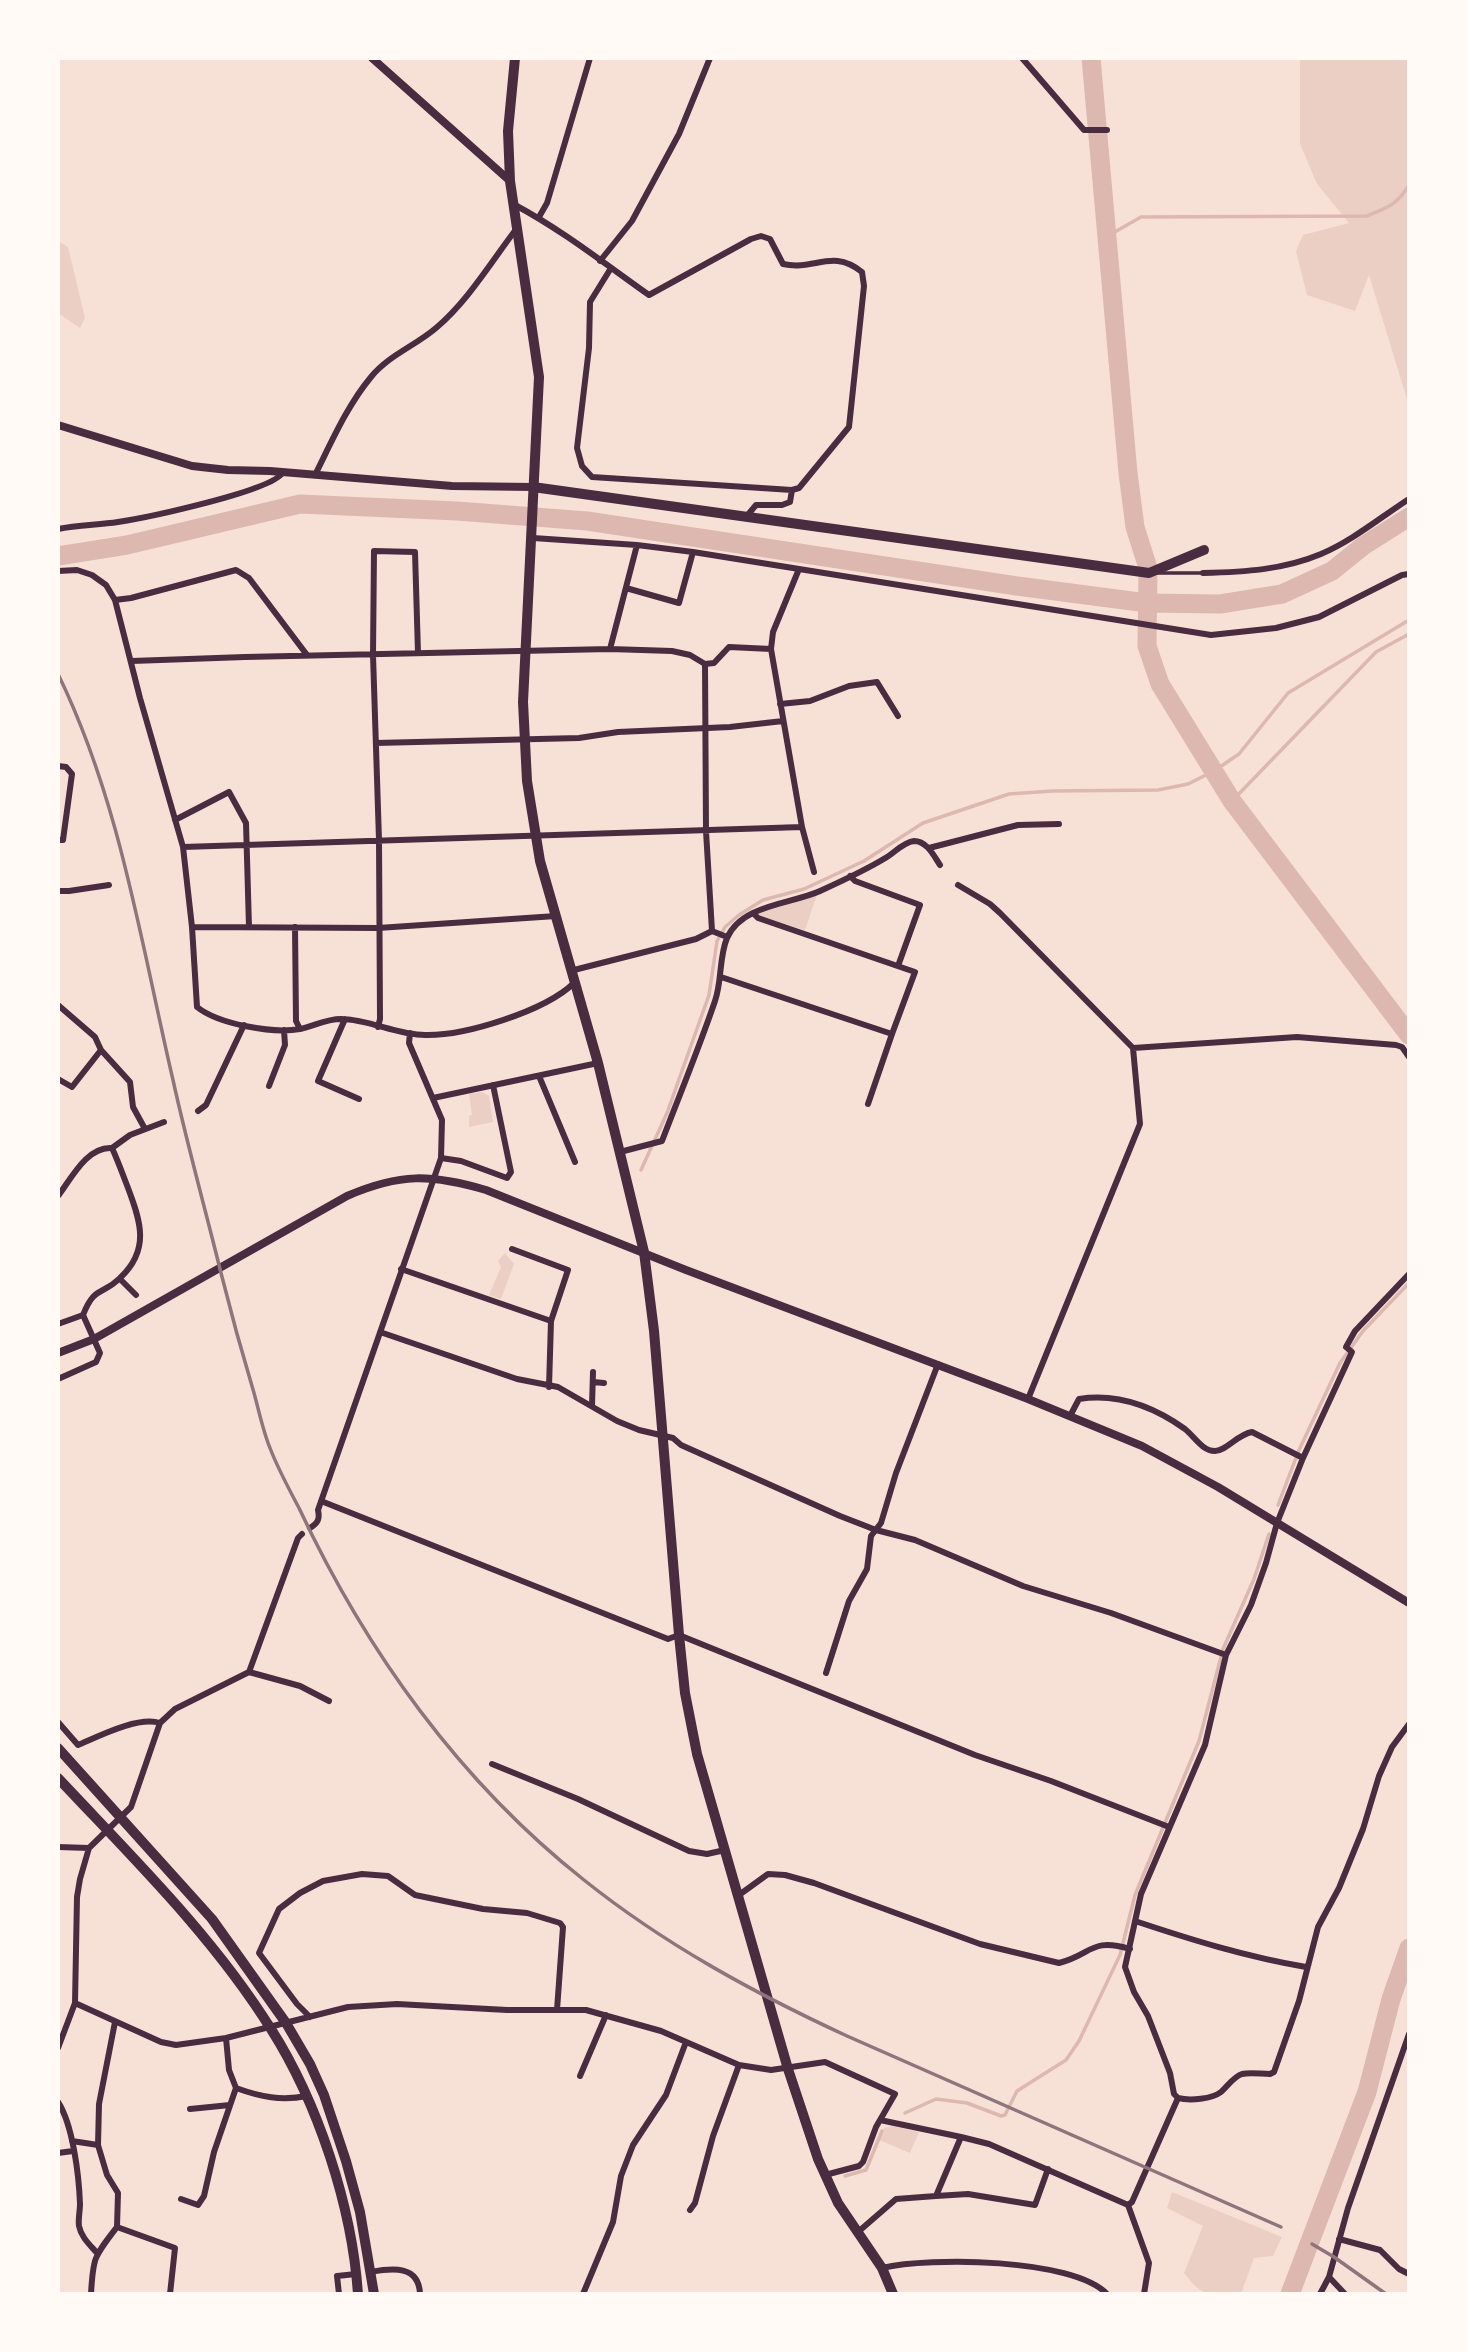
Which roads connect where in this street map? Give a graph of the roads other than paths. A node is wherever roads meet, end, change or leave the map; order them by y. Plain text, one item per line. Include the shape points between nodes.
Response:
1 (372, 58) edge
2 (515, 58) edge
3 (590, 58) edge
4 (710, 58) edge
5 (1022, 58) edge
6 (1107, 130) dead end
7 (510, 181) junction
8 (515, 205) junction
9 (539, 217) junction
10 (517, 227) junction
11 (600, 261) junction
12 (611, 268) junction
13 (58, 425) edge
14 (283, 472) junction
15 (315, 475) junction
16 (792, 490) junction
17 (532, 493) junction
18 (1409, 499) edge
19 (746, 517) junction
20 (58, 529) edge
21 (533, 536) junction
22 (637, 545) junction
23 (1204, 550) dead end
24 (693, 552) junction
25 (799, 569) junction
26 (58, 571) edge
27 (1149, 573) junction
28 (1203, 573) joint
29 (1409, 575) edge
30 (626, 588) junction
31 (115, 600) junction
32 (610, 649) junction
33 (771, 649) junction
34 (525, 652) junction
35 (418, 653) junction
36 (307, 655) junction
37 (373, 655) junction
38 (132, 662) junction
39 (705, 664) junction
40 (780, 704) junction
41 (898, 716) dead end
42 (783, 721) junction
43 (706, 729) junction
44 (524, 740) junction
45 (376, 743) junction
46 (58, 766) edge
47 (175, 820) junction
48 (1059, 824) dead end
49 (802, 827) junction
50 (706, 831) junction
51 (535, 836) junction
52 (58, 839) edge
53 (379, 840) junction
54 (248, 846) junction
55 (183, 848) junction
56 (929, 848) junction
57 (940, 865) dead end
58 (814, 872) dead end
59 (850, 876) junction
60 (109, 885) dead end
61 (958, 885) dead end
62 (58, 891) edge
63 (753, 913) junction
64 (556, 916) junction
65 (249, 927) junction
66 (295, 927) junction
67 (192, 928) junction
68 (378, 928) junction
69 (714, 931) junction
70 (726, 937) junction
71 (898, 966) junction
72 (570, 971) junction
73 (721, 977) junction
74 (574, 983) junction
75 (58, 1005) edge
76 (345, 1019) junction
77 (244, 1025) junction
78 (379, 1027) junction
79 (300, 1029) junction
80 (284, 1030) junction
81 (410, 1034) junction
82 (892, 1034) junction
83 (1133, 1048) junction
84 (101, 1050) junction
85 (1409, 1057) edge
86 (598, 1063) junction
87 (539, 1076) junction
88 (58, 1079) edge
89 (269, 1086) dead end
90 (493, 1086) junction
91 (433, 1098) junction
92 (359, 1099) dead end
93 (868, 1104) dead end
94 (198, 1111) dead end
95 (164, 1122) dead end
96 (145, 1129) junction
97 (112, 1148) junction
98 (620, 1152) junction
99 (441, 1158) junction
100 (575, 1162) dead end
101 (434, 1178) junction
102 (58, 1196) edge
103 (512, 1249) dead end
104 (644, 1252) junction
105 (401, 1269) junction
106 (1409, 1274) edge
107 (120, 1279) junction
108 (136, 1295) dead end
109 (83, 1315) junction
110 (551, 1321) junction
111 (58, 1324) edge
112 (380, 1332) junction
113 (94, 1339) junction
114 (58, 1353) edge
115 (937, 1364) junction
116 (593, 1372) dead end
117 (58, 1379) edge
118 (593, 1382) junction
119 (604, 1383) dead end
120 (548, 1387) junction
121 (1028, 1399) junction
122 (592, 1406) junction
123 (1070, 1416) junction
124 (663, 1436) junction
125 (1298, 1456) junction
126 (321, 1501) junction
127 (1277, 1523) junction
128 (310, 1528) dead end
129 (876, 1530) junction
130 (302, 1534) dead end
131 (1409, 1603) edge
132 (679, 1635) junction
133 (1222, 1654) junction
134 (249, 1672) junction
135 (826, 1673) dead end
136 (329, 1701) dead end
137 (58, 1722) edge
138 (160, 1723) junction
139 (1409, 1724) edge
140 (58, 1748) edge
141 (492, 1763) dead end
142 (58, 1778) edge
143 (120, 1818) junction
144 (1165, 1825) junction
145 (108, 1830) junction
146 (58, 1847) edge
147 (89, 1848) junction
148 (725, 1850) junction
149 (739, 1895) junction
150 (1135, 1921) junction
151 (1125, 1947) junction
152 (1306, 1967) junction
153 (75, 2003) junction
154 (557, 2010) junction
155 (606, 2015) junction
156 (310, 2017) junction
157 (115, 2022) junction
158 (286, 2023) junction
159 (271, 2028) junction
160 (1409, 2034) edge
161 (226, 2038) junction
162 (686, 2042) junction
163 (58, 2048) edge
164 (739, 2065) junction
165 (788, 2069) junction
166 (580, 2076) dead end
167 (236, 2088) junction
168 (307, 2096) junction
169 (1178, 2098) junction
170 (58, 2102) edge
171 (230, 2105) junction
172 (190, 2109) dead end
173 (880, 2120) junction
174 (961, 2137) junction
175 (72, 2141) junction
176 (98, 2145) junction
177 (73, 2151) junction
178 (58, 2153) edge
179 (1048, 2169) junction
180 (825, 2175) junction
181 (936, 2196) junction
182 (181, 2199) dead end
183 (1128, 2205) junction
184 (690, 2210) dead end
185 (117, 2227) junction
186 (858, 2232) junction
187 (1339, 2239) junction
188 (97, 2253) junction
189 (882, 2268) junction
190 (371, 2272) junction
191 (356, 2274) junction
192 (1409, 2274) edge
193 (1329, 2277) junction
194 (91, 2294) edge
195 (170, 2294) edge
196 (339, 2294) edge
197 (358, 2294) edge
198 (374, 2294) edge
199 (420, 2294) edge
200 (583, 2294) edge
201 (893, 2294) edge
202 (1107, 2294) edge
203 (1144, 2294) edge
204 (1320, 2294) edge
205 (1345, 2294) edge

1 - 7 street
2 - 7 main road via 508,131
3 - 9 street
4 - 11 street via 679,134 632,221
5 - 6 street via 1084,130
7 - 8 main road
8 - 9 street
8 - 10 main road
9 - 11 street
10 - 15 street via 454,312 434,331 385,362 371,378 346,413
10 - 17 main road via 539,377
11 - 12 street
12 - 16 street via 590,302 577,448 582,466 592,477
12 - 16 street via 649,295 761,236 770,239 783,264 840,260 862,272 849,427 799,488
13 - 14 street via 192,466
14 - 15 street
14 - 20 street via 263,486 204,503 118,522
15 - 17 street
16 - 19 street via 790,502 755,505
17 - 19 main road
17 - 21 main road
18 - 28 street via 1324,553 1246,572
19 - 27 main road
21 - 22 street
21 - 34 main road
22 - 24 street
22 - 30 street
23 - 27 main road
24 - 25 street
24 - 30 street via 679,603
25 - 29 street via 1211,635 1276,628 1319,617
25 - 33 street via 773,632
26 - 31 street via 92,575 106,585
27 - 28 lane
30 - 32 street
31 - 36 street via 236,570 249,578
31 - 38 street
32 - 34 street
32 - 39 street via 672,651
33 - 39 street via 729,647 715,663
33 - 40 street
34 - 35 street
34 - 44 main road
35 - 37 street
35 - 37 street via 415,552 374,551
36 - 37 street
36 - 38 street
37 - 45 street
38 - 47 street
39 - 43 street
40 - 41 street via 810,701 849,685 877,682
40 - 42 street
42 - 43 street
42 - 49 street
43 - 44 street
43 - 50 street
44 - 45 street
44 - 51 main road
45 - 53 street
46 - 52 street via 72,774 63,840
47 - 54 street via 229,792 246,823
47 - 55 street
48 - 56 street via 1018,825
49 - 50 street
49 - 58 street
50 - 51 street
50 - 69 street
51 - 53 street
51 - 64 main road
53 - 54 street
53 - 68 street
54 - 55 street
54 - 65 street
55 - 67 street
56 - 57 street
56 - 59 street via 910,841
59 - 63 street via 805,897
59 - 71 street via 920,905
60 - 62 street
61 - 83 street via 1000,913
63 - 70 street
63 - 71 street
64 - 68 street
64 - 72 main road
65 - 66 street
65 - 67 street
66 - 68 street
66 - 79 street via 296,1021
67 - 77 street via 197,1007 208,1016
68 - 78 street
69 - 70 street
69 - 72 street
70 - 73 street
71 - 82 street via 915,972
72 - 74 main road
73 - 82 street
73 - 98 street via 662,1141
74 - 81 street via 513,1017 453,1032
74 - 86 main road
75 - 84 street via 95,1037
76 - 78 street
76 - 79 street via 327,1019
76 - 92 street via 318,1081
77 - 80 street
77 - 94 street via 206,1105
78 - 81 street
79 - 80 street
80 - 89 street via 285,1045
81 - 91 street via 409,1043
82 - 93 street
83 - 85 street via 1297,1037 1396,1045
83 - 121 street via 1140,1124
84 - 88 street via 72,1087
84 - 96 street via 130,1082 133,1107
86 - 87 street
86 - 98 main road
87 - 90 street
87 - 100 street
90 - 91 street
90 - 99 street via 511,1172 507,1178
91 - 99 street via 442,1120
95 - 96 street
96 - 97 street
97 - 102 street via 103,1147 89,1156
97 - 107 street via 139,1216 142,1236 136,1257
98 - 104 main road
99 - 101 street
101 - 104 street via 486,1190
101 - 105 street
101 - 113 street via 399,1179 347,1196
103 - 110 street via 568,1270
104 - 115 street
104 - 124 main road
105 - 110 street
105 - 112 street
106 - 125 street via 1355,1331 1346,1347 1352,1352
107 - 108 street
107 - 109 street via 90,1297
109 - 111 street
109 - 113 street
110 - 120 street
112 - 120 street
112 - 126 street
113 - 114 street
113 - 117 street via 100,1353 96,1362
115 - 121 street
115 - 129 street
116 - 118 street
118 - 119 street
118 - 122 street
120 - 122 street via 558,1387
121 - 123 street
122 - 124 street via 617,1421
123 - 125 street via 1079,1399 1110,1397 1164,1415 1212,1451 1252,1432
123 - 127 street via 1142,1446
124 - 129 street
124 - 132 main road
125 - 127 street
126 - 128 street via 317,1524
126 - 132 street via 668,1639
127 - 131 street
127 - 133 street via 1251,1605
129 - 133 street via 915,1540 1023,1586
129 - 135 street via 871,1536 867,1569 849,1601
130 - 134 street
132 - 144 street via 975,1755
132 - 148 main road via 697,1754
133 - 144 street via 1205,1745
134 - 136 street via 300,1686
134 - 138 street via 186,1703
137 - 138 street via 78,1745 150,1720
138 - 143 street via 131,1807
139 - 152 street via 1379,1776 1363,1829 1318,1927
140 - 143 main road
141 - 148 street via 689,1851
142 - 145 main road
143 - 145 street
143 - 158 main road via 212,1919
144 - 150 street
145 - 147 street
145 - 159 main road via 185,1915
146 - 147 street
147 - 153 street via 77,1897
148 - 149 main road
149 - 151 street via 768,1874 785,1875 980,1944 1059,1963 1101,1944
149 - 165 main road
150 - 151 street
150 - 152 street via 1218,1949
151 - 169 street via 1127,1976 1148,2016
152 - 169 street via 1274,2073 1242,2074 1219,2094
153 - 157 street
153 - 163 street
154 - 155 street
154 - 156 street via 397,2004 348,2007
154 - 156 street via 561,1923 415,1895 388,1876 362,1874 323,1881 279,1909 260,1953
155 - 162 street
155 - 166 street
156 - 158 street
157 - 161 street via 177,2045
157 - 176 street via 99,2104
158 - 159 street
158 - 190 main road via 324,2095 346,2161
159 - 161 street
159 - 168 main road
160 - 187 street
161 - 167 street
162 - 164 street
162 - 200 street via 666,2095 642,2130 621,2176 613,2222
164 - 165 street
164 - 184 street
165 - 173 street via 825,2062 895,2094
165 - 180 main road
167 - 168 street via 287,2100
167 - 171 street
168 - 191 main road via 333,2166
169 - 183 street
170 - 175 street
171 - 172 street
171 - 182 street via 204,2196 198,2205
173 - 174 street
173 - 180 street via 859,2166
174 - 179 street
174 - 181 street
175 - 176 street
175 - 177 street
176 - 185 street via 118,2193
177 - 178 street
177 - 188 street via 79,2226
179 - 181 street via 1035,2205 968,2194
179 - 183 street
180 - 186 main road
181 - 186 street via 897,2199
183 - 203 street via 1149,2263
185 - 188 street
185 - 195 street via 175,2248
186 - 189 main road
187 - 192 street via 1380,2250
187 - 193 street
188 - 194 street
189 - 201 main road
189 - 202 street via 937,2262 1043,2267 1096,2285
190 - 198 main road
190 - 199 street via 398,2268 411,2274
191 - 196 street via 337,2276
191 - 197 main road
193 - 204 street
193 - 205 street

